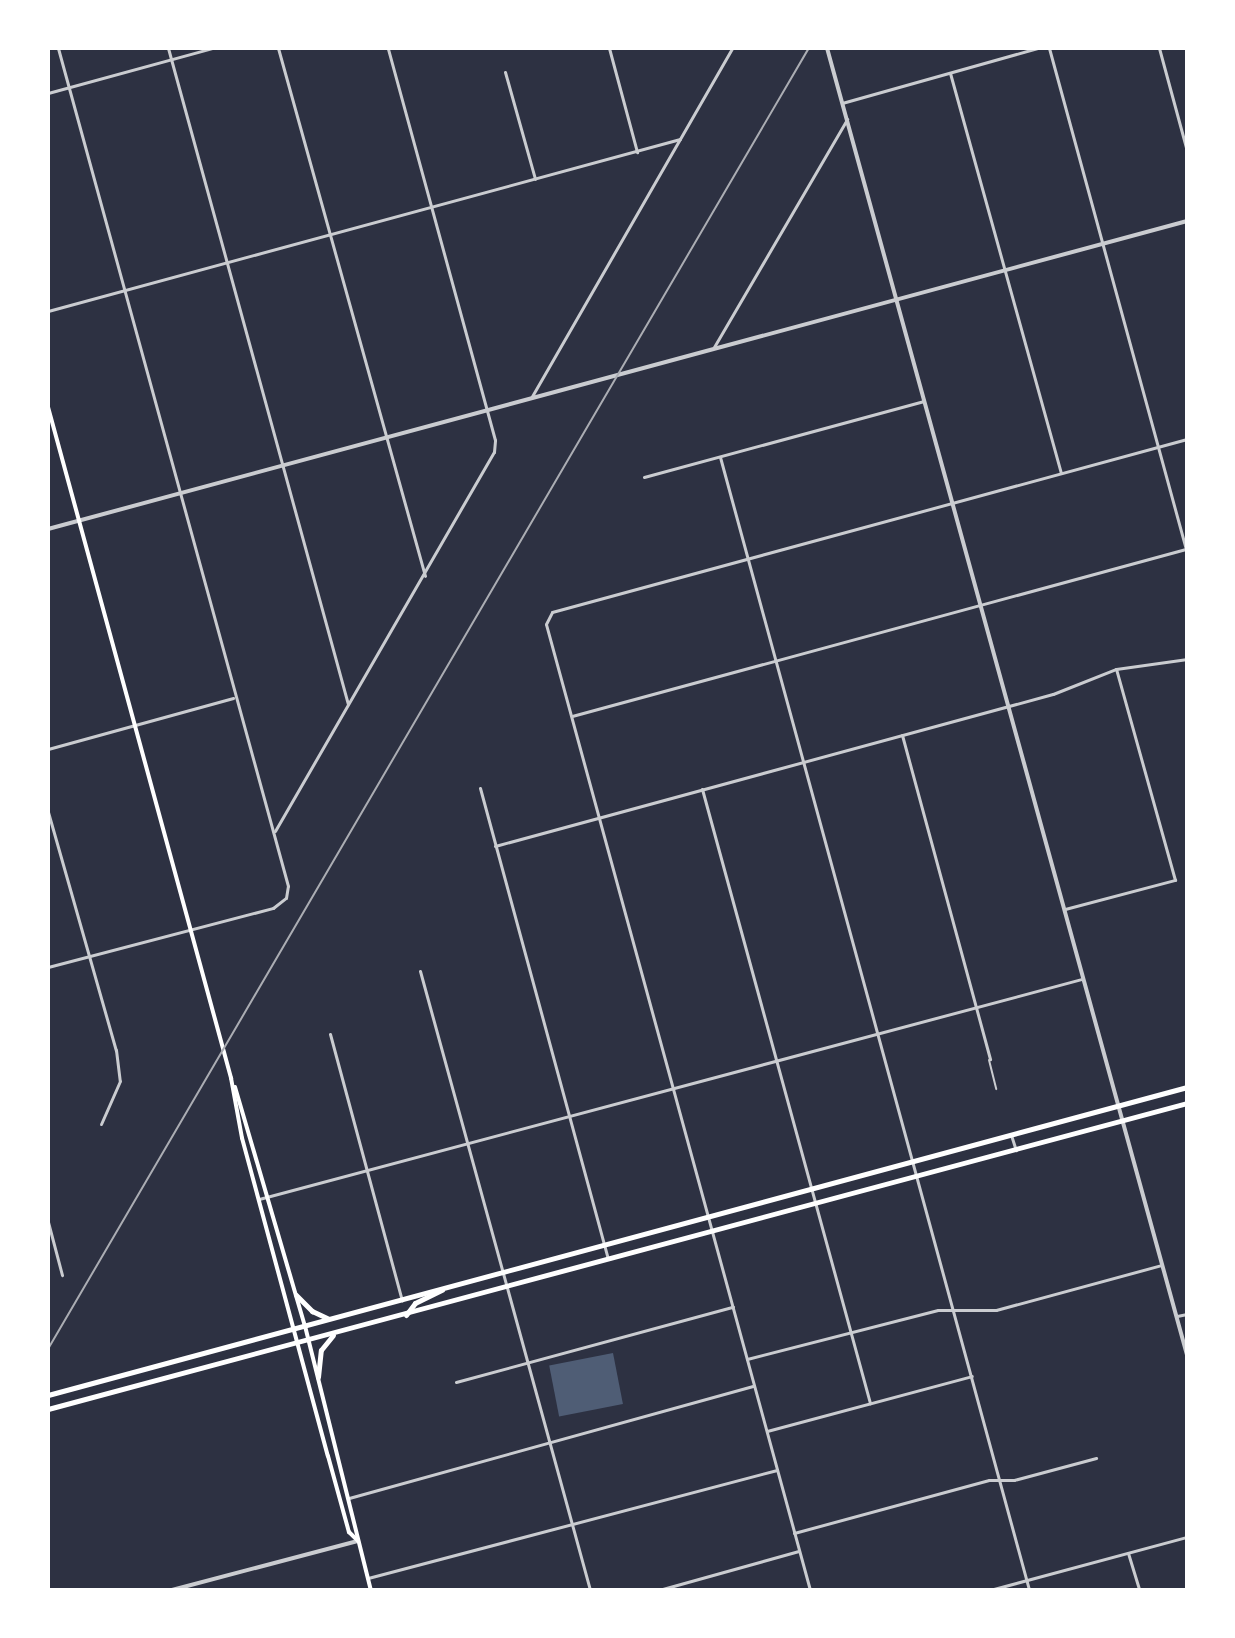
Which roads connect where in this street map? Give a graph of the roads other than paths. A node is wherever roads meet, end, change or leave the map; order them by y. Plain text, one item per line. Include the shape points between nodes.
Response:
1 (58, 48) edge
2 (168, 48) edge
3 (213, 48) edge
4 (278, 48) edge
5 (388, 48) edge
6 (609, 48) edge
7 (732, 48) edge
8 (827, 48) edge
9 (1038, 48) edge
10 (1049, 48) edge
11 (1159, 48) edge
12 (171, 59) junction
13 (505, 72) dead end
14 (950, 73) junction
15 (69, 87) junction
16 (48, 93) edge
17 (842, 103) junction
18 (847, 119) junction
19 (680, 139) junction
20 (1187, 151) edge
21 (637, 152) junction
22 (535, 179) junction
23 (431, 208) junction
24 (1187, 221) edge
25 (327, 236) junction
26 (1103, 244) junction
27 (227, 262) junction
28 (1004, 271) junction
29 (124, 290) junction
30 (896, 301) junction
31 (48, 311) edge
32 (712, 351) junction
33 (529, 400) junction
34 (924, 401) junction
35 (48, 407) edge
36 (487, 412) junction
37 (1187, 439) edge
38 (384, 440) junction
39 (1158, 447) junction
40 (720, 457) junction
41 (283, 467) junction
42 (1061, 473) junction
43 (644, 477) dead end
44 (181, 495) junction
45 (952, 504) junction
46 (78, 521) junction
47 (48, 529) edge
48 (1186, 551) edge
49 (748, 560) junction
50 (425, 576) junction
51 (980, 604) junction
52 (1187, 659) edge
53 (775, 661) junction
54 (1116, 669) junction
55 (234, 698) junction
56 (348, 704) junction
57 (1007, 706) junction
58 (571, 716) junction
59 (134, 725) junction
60 (902, 735) junction
61 (48, 749) edge
62 (803, 762) junction
63 (480, 788) dead end
64 (702, 789) junction
65 (48, 812) edge
66 (599, 818) junction
67 (274, 833) junction
68 (495, 846) junction
69 (1063, 909) junction
70 (189, 928) junction
71 (88, 957) junction
72 (48, 967) edge
73 (420, 971) dead end
74 (1082, 979) junction
75 (977, 1007) junction
76 (330, 1034) dead end
77 (877, 1034) junction
78 (990, 1059) joint
79 (776, 1061) junction
80 (231, 1078) junction
81 (1187, 1087) edge
82 (673, 1089) junction
83 (996, 1089) dead end
84 (1187, 1103) edge
85 (1120, 1106) junction
86 (570, 1116) junction
87 (1123, 1121) junction
88 (101, 1124) dead end
89 (1011, 1135) junction
90 (468, 1143) junction
91 (1016, 1150) junction
92 (913, 1162) junction
93 (368, 1170) junction
94 (917, 1176) junction
95 (811, 1189) junction
96 (269, 1197) junction
97 (259, 1199) junction
98 (815, 1204) junction
99 (709, 1217) junction
100 (48, 1222) edge
101 (713, 1232) junction
102 (605, 1245) junction
103 (608, 1260) junction
104 (1162, 1265) junction
105 (503, 1273) junction
106 (62, 1275) dead end
107 (507, 1288) junction
108 (442, 1289) junction
109 (296, 1295) junction
110 (402, 1300) junction
111 (733, 1307) junction
112 (955, 1311) junction
113 (1187, 1314) edge
114 (406, 1315) junction
115 (1177, 1316) junction
116 (332, 1319) junction
117 (305, 1326) junction
118 (293, 1329) junction
119 (849, 1331) junction
120 (334, 1335) junction
121 (309, 1341) junction
122 (298, 1345) junction
123 (1187, 1355) edge
124 (747, 1359) junction
125 (527, 1364) junction
126 (972, 1376) junction
127 (318, 1377) junction
128 (456, 1382) dead end
129 (754, 1386) junction
130 (49, 1395) edge
131 (870, 1403) junction
132 (50, 1408) edge
133 (767, 1431) junction
134 (550, 1445) junction
135 (1096, 1458) dead end
136 (777, 1470) junction
137 (1001, 1479) junction
138 (349, 1498) junction
139 (572, 1527) junction
140 (794, 1533) junction
141 (1187, 1537) edge
142 (358, 1541) junction
143 (799, 1551) junction
144 (1128, 1553) junction
145 (368, 1578) junction
146 (1027, 1580) junction
147 (172, 1590) edge
148 (371, 1590) edge
149 (590, 1590) edge
150 (659, 1590) edge
151 (810, 1590) edge
152 (990, 1590) edge
153 (1029, 1590) edge
154 (1139, 1590) edge

1 - 15 street
2 - 12 street
3 - 12 street
4 - 25 street
5 - 23 street
6 - 21 street
7 - 19 street
8 - 17 street
9 - 14 street
10 - 26 street
11 - 20 street
12 - 15 street
12 - 27 street
13 - 22 street
14 - 17 street
14 - 28 street
15 - 16 street
15 - 29 street
17 - 18 street
18 - 30 street
18 - 32 street
19 - 21 street
19 - 33 street
21 - 22 street
22 - 23 street
23 - 25 street
23 - 36 street
24 - 26 street
25 - 27 street
25 - 38 street
26 - 28 street
26 - 39 street
27 - 29 street
27 - 41 street
28 - 30 street
28 - 42 street
29 - 31 street
29 - 44 street
30 - 32 street
30 - 34 street
32 - 33 street
33 - 36 street
34 - 40 street
34 - 45 street
35 - 46 main road
36 - 38 street
36 - 50 street via 495,440 490,464
37 - 39 street
38 - 41 street
38 - 50 street
39 - 42 street
39 - 48 street
40 - 43 street
40 - 49 street
41 - 44 street
41 - 56 street
42 - 45 street
44 - 46 street
44 - 55 street
45 - 49 street
45 - 51 street
46 - 47 street
46 - 59 main road
48 - 51 street
49 - 53 street
49 - 58 street via 552,612 546,624
50 - 56 street
51 - 53 street
51 - 57 street
52 - 54 street
53 - 58 street
53 - 62 street
54 - 57 street
54 - 69 street via 1175,880
55 - 59 street
55 - 67 street
56 - 67 street
57 - 60 street
57 - 69 street
58 - 66 street
59 - 61 street
59 - 70 main road
60 - 62 street
60 - 75 street
62 - 64 street
62 - 77 street
63 - 68 street
64 - 66 street
64 - 79 street
65 - 71 street
66 - 68 street
66 - 82 street
67 - 70 street via 288,886 286,898 273,908
68 - 86 street
69 - 74 street
70 - 71 street
70 - 80 main road
71 - 72 street
71 - 88 street via 120,1081
73 - 90 street
74 - 75 street
74 - 85 street
75 - 77 street
75 - 78 street
76 - 93 street
77 - 79 street
77 - 92 street
78 - 83 lane
79 - 82 street
79 - 95 street
80 - 96 main road
80 - 97 main road
81 - 85 highway
82 - 86 street
82 - 99 street
84 - 87 highway
85 - 87 street
85 - 89 highway
86 - 90 street
86 - 102 street
87 - 91 highway
87 - 104 street
89 - 91 street
89 - 92 highway
90 - 93 street
90 - 105 street
91 - 94 highway
92 - 94 street
92 - 95 highway
93 - 96 street
93 - 110 street
94 - 98 highway
94 - 112 street
95 - 98 street
95 - 99 highway
96 - 97 street
96 - 109 main road
97 - 118 main road
98 - 101 highway
98 - 119 street
99 - 101 street
99 - 102 highway
100 - 106 street
101 - 103 highway
101 - 111 street
102 - 103 street
102 - 105 highway
103 - 107 highway
104 - 112 street via 996,1310
104 - 115 street
105 - 107 street
105 - 108 highway
107 - 114 highway
107 - 125 street
108 - 110 highway
108 - 114 highway via 415,1303
109 - 116 highway via 312,1311
109 - 117 main road
110 - 116 highway
111 - 124 street
111 - 125 street
112 - 119 street via 938,1310
112 - 126 street
113 - 115 street
114 - 120 highway
115 - 123 street
116 - 117 highway
117 - 118 highway
117 - 121 main road
118 - 122 main road
118 - 130 highway
119 - 124 street
119 - 131 street
120 - 121 highway
120 - 127 highway via 321,1350
121 - 122 highway
121 - 127 main road
122 - 132 highway
122 - 142 main road via 349,1532
124 - 129 street
125 - 128 street
125 - 134 street
126 - 131 street
126 - 137 street
127 - 138 main road
129 - 133 street
129 - 134 street
131 - 133 street
133 - 136 street
134 - 138 street
134 - 139 street
135 - 137 street
136 - 139 street
136 - 140 street
137 - 140 street
137 - 146 street
138 - 142 main road
139 - 145 street
139 - 149 street
140 - 143 street
141 - 144 street
142 - 145 main road
142 - 147 street
143 - 150 street
143 - 151 street
144 - 146 street
144 - 154 street
145 - 148 main road
146 - 152 street
146 - 153 street

